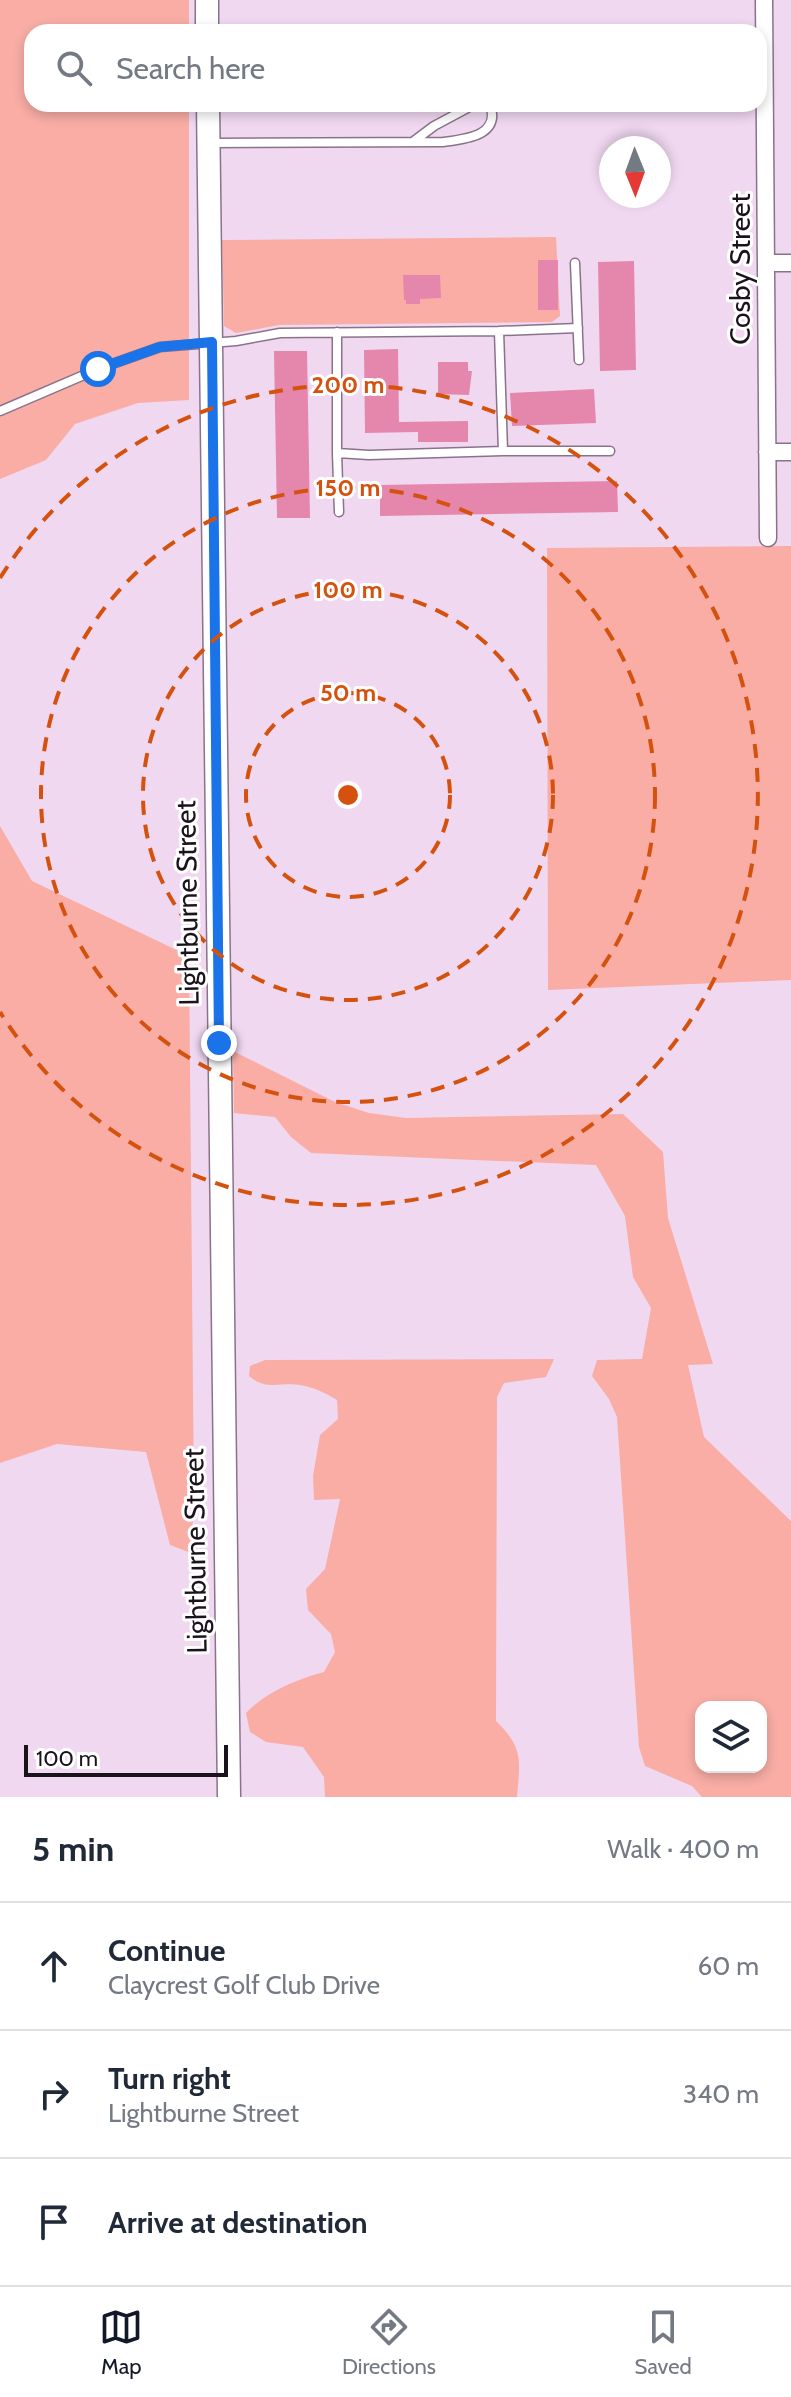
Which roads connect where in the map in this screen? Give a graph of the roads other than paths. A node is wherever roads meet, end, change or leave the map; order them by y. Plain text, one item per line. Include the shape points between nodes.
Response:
1 (207, 0) edge
2 (764, 0) edge
3 (207, 24) edge
4 (764, 24) edge
5 (208, 112) edge
6 (460, 112) edge
7 (494, 112) edge
8 (765, 112) edge
9 (413, 141) junction
10 (209, 143) junction
11 (575, 263) dead end
12 (766, 263) junction
13 (791, 263) edge
14 (578, 328) junction
15 (499, 331) junction
16 (337, 332) junction
17 (212, 342) junction
18 (579, 360) dead end
19 (0, 411) edge
20 (503, 451) junction
21 (610, 451) dead end
22 (767, 452) junction
23 (791, 452) edge
24 (337, 453) junction
25 (339, 512) dead end
26 (768, 538) dead end
27 (229, 1797) edge

1 - 3 main road
2 - 4 street, Cosby Street
5 - 10 main road, Lightburne Street
6 - 9 lane
7 - 9 lane via 492,124 470,139
8 - 12 street, Cosby Street
9 - 10 lane
10 - 17 main road, Lightburne Street
11 - 14 lane
12 - 13 street
12 - 22 street, Cosby Street
14 - 15 lane
14 - 18 lane
15 - 16 lane
15 - 20 lane
16 - 17 lane
16 - 24 lane
17 - 19 lane via 160,347
17 - 27 main road, Lightburne Street
20 - 21 lane
20 - 24 lane
22 - 23 street
22 - 26 street, Cosby Street
24 - 25 lane

